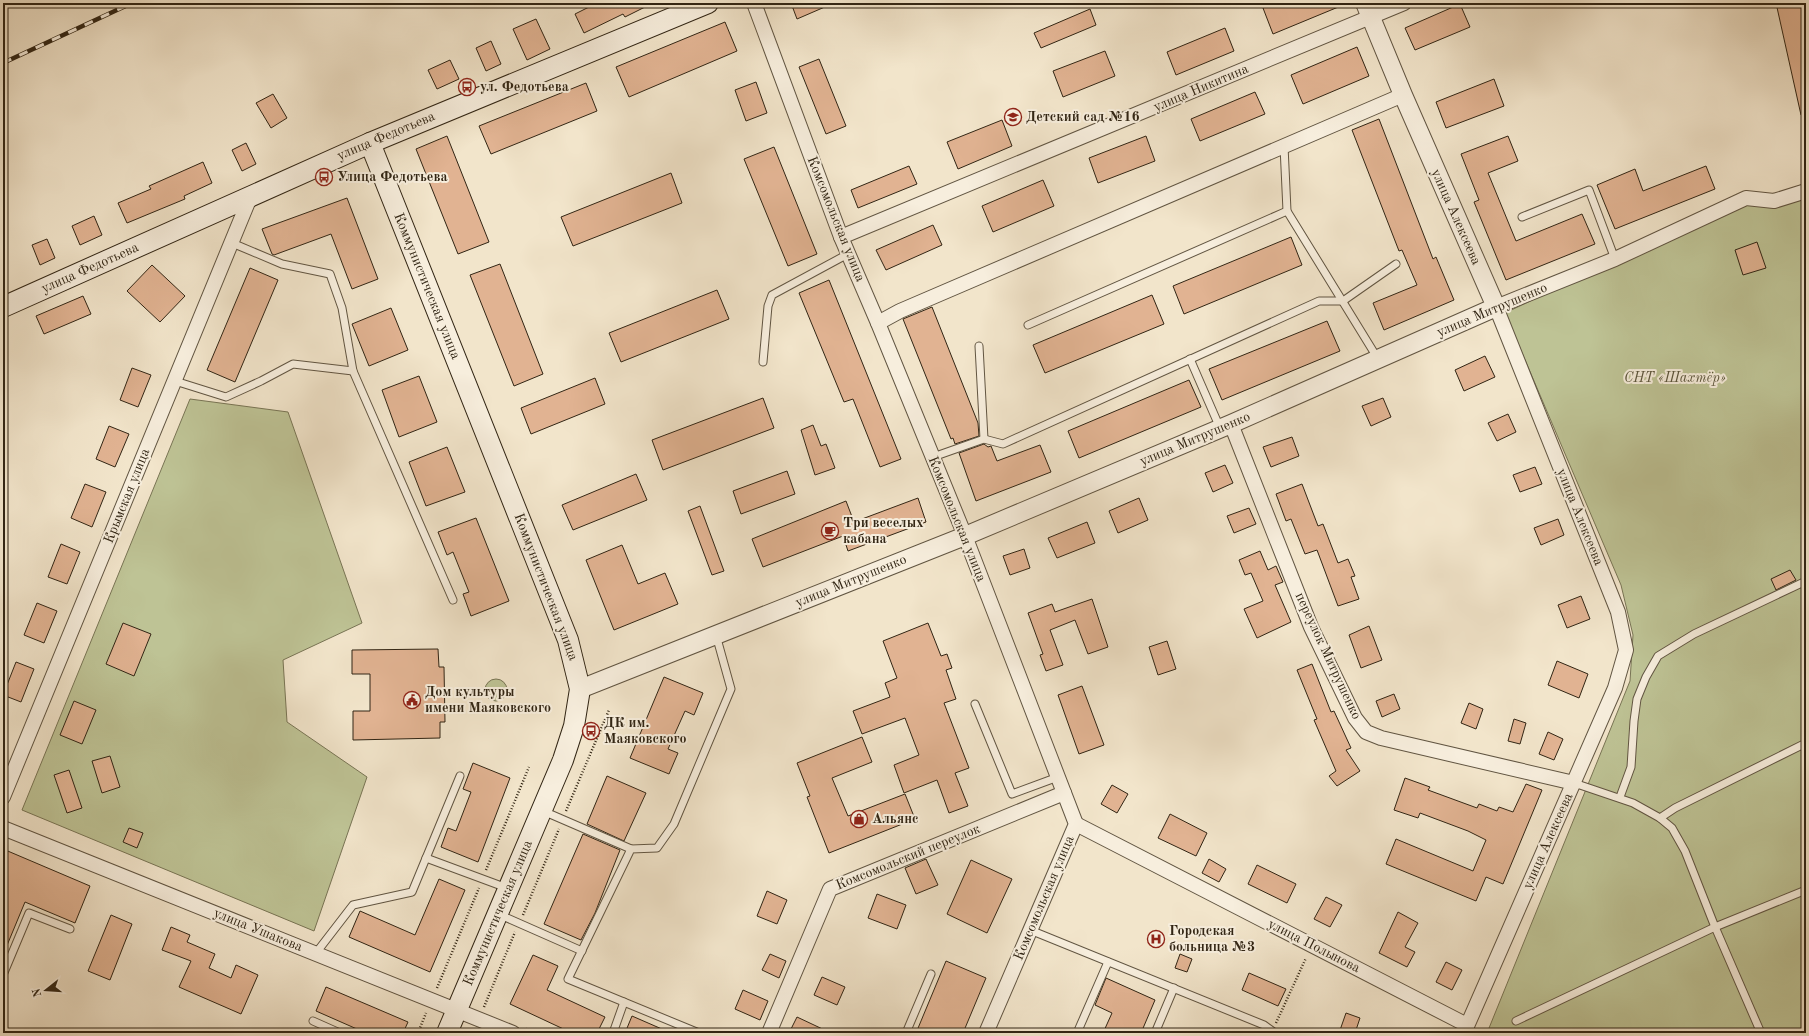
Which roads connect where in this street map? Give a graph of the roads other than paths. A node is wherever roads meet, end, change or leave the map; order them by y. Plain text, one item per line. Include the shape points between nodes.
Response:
1 (708, 3) edge
2 (754, 3) edge
3 (1404, 3) edge
4 (1368, 10) edge
5 (1403, 96) junction
6 (370, 143) junction
7 (1284, 146) junction
8 (1806, 191) edge
9 (251, 195) junction
10 (1287, 211) junction
11 (1522, 217) dead end
12 (841, 237) junction
13 (232, 243) junction
14 (848, 254) junction
15 (1615, 259) junction
16 (1396, 264) dead end
17 (1343, 301) junction
18 (3, 307) edge
19 (1496, 307) junction
20 (878, 323) junction
21 (1028, 325) dead end
22 (979, 346) dead end
23 (1190, 359) junction
24 (1378, 359) junction
25 (763, 362) dead end
26 (353, 371) junction
27 (175, 381) junction
28 (1225, 426) junction
29 (984, 439) junction
30 (933, 457) junction
31 (965, 536) junction
32 (1806, 581) edge
33 (453, 600) dead end
34 (716, 635) junction
35 (580, 689) junction
36 (975, 704) dead end
37 (1806, 744) edge
38 (460, 776) dead end
39 (1058, 777) junction
40 (1574, 783) junction
41 (1064, 792) junction
42 (3, 797) edge
43 (1620, 797) junction
44 (542, 810) junction
45 (1660, 818) junction
46 (1076, 824) junction
47 (3, 828) edge
48 (631, 849) junction
49 (426, 858) junction
50 (508, 888) junction
51 (1806, 890) edge
52 (498, 914) junction
53 (1715, 927) junction
54 (70, 929) dead end
55 (1030, 930) junction
56 (582, 951) junction
57 (316, 953) junction
58 (1108, 962) junction
59 (3, 972) edge
60 (931, 974) dead end
61 (1174, 988) junction
62 (624, 1002) junction
63 (457, 1009) junction
64 (313, 1021) dead end
65 (1516, 1021) dead end
66 (1466, 1029) edge
67 (1274, 1032) edge
68 (340, 1033) edge
69 (447, 1033) edge
70 (513, 1033) edge
71 (613, 1033) edge
72 (699, 1033) edge
73 (769, 1033) edge
74 (906, 1033) edge
75 (986, 1033) edge
76 (1077, 1033) edge
77 (1155, 1033) edge
78 (1761, 1033) edge

1 - 6 main road, улица Федотьева
2 - 12 street, Комсомольская улица
3 - 4 street, улица Никитина
4 - 5 street, улица Алексеева
4 - 12 street, улица Никитина
5 - 7 street
5 - 19 street, улица Алексеева
6 - 9 main road, улица Федотьева
6 - 35 main road, Коммунистическая улица via 568,640
7 - 10 lane
7 - 20 street via 900,311
8 - 15 street, улица Митрушенко via 1774,201 1746,198
9 - 13 street, Крымская улица
9 - 18 main road, улица Федотьева
10 - 17 lane
10 - 21 lane
11 - 15 lane via 1589,190
12 - 14 street, Комсомольская улица
13 - 26 lane via 282,264 330,274 342,308
13 - 27 street, Крымская улица
14 - 20 street, Комсомольская улица
14 - 25 lane via 772,295 768,306
15 - 19 street, улица Митрушенко
16 - 17 lane
17 - 23 lane via 1318,301
17 - 24 lane
19 - 24 street, улица Митрушенко
19 - 40 street, улица Алексеева via 1618,612 1626,650 1615,688
20 - 30 street, Комсомольская улица
22 - 29 lane
23 - 28 lane
23 - 29 lane via 1002,444
24 - 28 street, улица Митрушенко
26 - 27 lane via 293,364 261,382 226,397
26 - 33 lane
27 - 42 street, Крымская улица
28 - 31 street, улица Митрушенко
28 - 40 street, переулок Митрушенко via 1312,628 1355,718 1366,732 1381,738
29 - 30 lane
30 - 31 street, Комсомольская улица
31 - 34 street, улица Митрушенко
31 - 39 street, Комсомольская улица
32 - 43 lane via 1694,634 1658,656 1637,699 1631,767
34 - 35 street, улица Митрушенко
34 - 48 lane via 732,689 674,824 656,848
35 - 44 main road, Коммунистическая улица via 574,726
36 - 39 lane via 1012,794
37 - 45 lane via 1675,808
38 - 49 lane
39 - 41 street, Комсомольская улица
40 - 43 lane
40 - 66 street, улица Алексеева
41 - 46 street, Комсомольская улица
41 - 73 street, Комсомольский переулок via 830,889
43 - 45 lane
44 - 48 lane
44 - 50 main road, Коммунистическая улица
45 - 53 lane via 1672,828 1685,851
46 - 55 street, Комсомольская улица
46 - 66 street, улица Полынова via 1312,945
47 - 57 street, улица Ушакова
48 - 56 lane
49 - 50 lane
49 - 57 lane via 412,892 353,905
50 - 52 main road, Коммунистическая улица
51 - 53 lane
52 - 56 lane
52 - 63 main road, Коммунистическая улица
53 - 65 lane
53 - 78 lane
54 - 59 lane via 29,913
55 - 58 lane
55 - 75 street, Комсомольская улица
56 - 62 lane via 568,979
57 - 63 street, улица Ушакова
58 - 61 lane
58 - 76 lane
60 - 74 lane
61 - 67 lane via 1264,1025
61 - 77 lane
62 - 71 lane
62 - 72 lane
63 - 69 main road, Коммунистическая улица
63 - 70 street, улица Ушакова
64 - 68 lane

